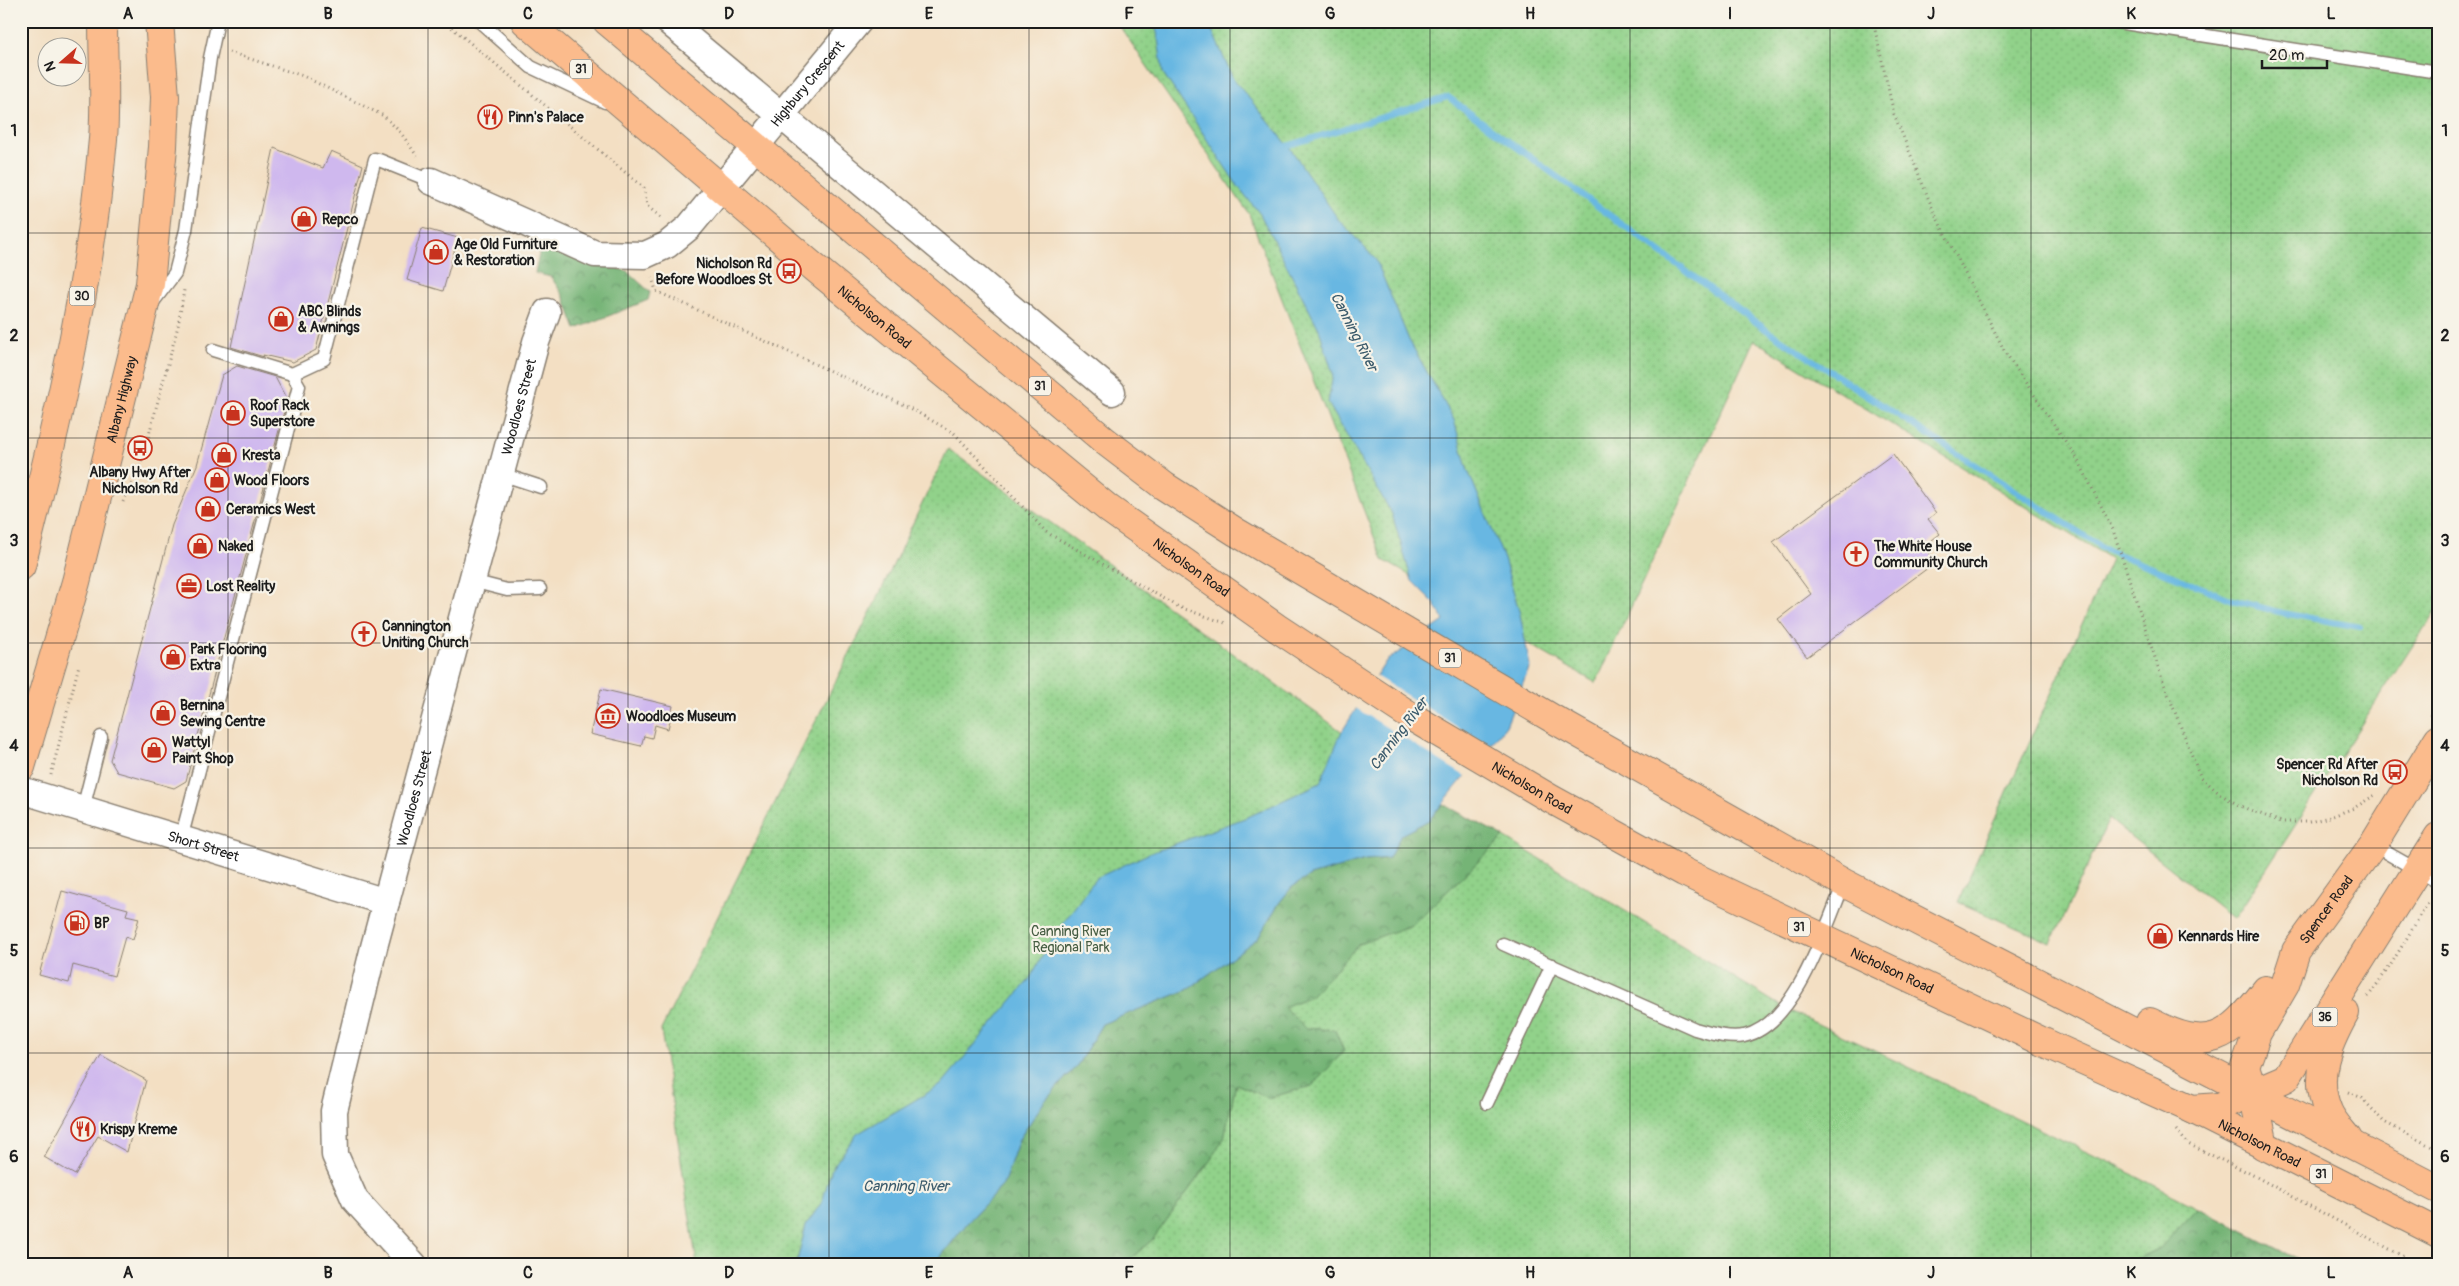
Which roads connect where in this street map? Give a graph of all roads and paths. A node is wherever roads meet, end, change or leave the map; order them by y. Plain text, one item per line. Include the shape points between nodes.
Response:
1 (103, 21) edge
2 (159, 21) edge
3 (163, 21) edge
4 (218, 21) edge
5 (444, 21) edge
6 (479, 21) edge
7 (525, 21) edge
8 (607, 21) edge
9 (668, 21) edge
10 (859, 21) edge
11 (1873, 21) edge
12 (2111, 21) edge
13 (162, 49) junction
14 (223, 50) dead end
15 (2438, 72) edge
16 (782, 115) junction
17 (636, 117) junction
18 (756, 146) junction
19 (431, 181) junction
20 (721, 188) junction
21 (681, 234) junction
22 (656, 291) dead end
23 (547, 312) dead end
24 (141, 318) junction
25 (214, 350) dead end
26 (292, 374) junction
27 (1112, 392) dead end
28 (501, 474) junction
29 (541, 487) dead end
30 (21, 566) edge
31 (472, 581) junction
32 (540, 589) dead end
33 (1232, 625) dead end
34 (2438, 705) edge
35 (2433, 730) edge
36 (101, 737) dead end
37 (21, 767) edge
38 (2381, 788) dead end
39 (21, 790) edge
40 (82, 809) junction
41 (2438, 836) edge
42 (181, 839) junction
43 (2373, 845) junction
44 (2429, 882) edge
45 (1844, 883) junction
46 (386, 902) junction
47 (1821, 938) junction
48 (1503, 944) dead end
49 (2296, 951) junction
50 (1552, 966) junction
51 (2366, 1000) dead end
52 (2075, 1002) junction
53 (2253, 1092) junction
54 (2339, 1092) dead end
55 (1487, 1103) dead end
56 (2192, 1109) junction
57 (2352, 1145) junction
58 (2264, 1146) junction
59 (2438, 1150) edge
60 (2249, 1173) dead end
61 (2438, 1189) edge
62 (2438, 1233) edge
63 (414, 1265) edge
64 (2419, 1265) edge

1 - 30 main road, 30 via 103,137 84,284 55,434
2 - 13 main road, Albany Highway
3 - 13 main road
4 - 24 lane via 186,230 175,273
5 - 21 path via 644,188 647,206
6 - 17 lane via 531,67
7 - 17 main road, Nicholson Road / 31
8 - 18 main road, 31
9 - 16 street
10 - 16 street, Highbury Crescent
11 - 38 path via 1894,114 1934,212 2005,352 2078,460 2113,530 2161,676 2200,776 2220,794 2258,815 2281,822 2309,822 2354,808
12 - 15 lane
13 - 24 main road, Albany Highway via 165,97 163,148 150,284
14 - 19 path via 303,76 384,116 412,148
16 - 18 street, Highbury Crescent
16 - 27 street
17 - 20 main road, Nicholson Road / 31
18 - 20 street
18 - 45 main road, 31 via 1106,441 1164,486 1555,720
19 - 21 street via 595,254 645,255
19 - 26 lane via 377,160 324,359
20 - 21 street
20 - 47 main road, Nicholson Road / 31 via 1109,509 1277,628 1412,717 1551,799 1684,872
22 - 33 path via 895,401 954,432 1046,532 1179,607
23 - 28 street, Woodloes Street
24 - 37 main road, Albany Highway via 76,582
25 - 26 lane
26 - 42 lane via 299,386
28 - 29 lane
28 - 31 street, Woodloes Street
31 - 32 lane via 507,590
31 - 46 street, Woodloes Street
34 - 35 path
35 - 43 main road, Spencer Road
36 - 40 lane
39 - 40 street, Short Street
40 - 42 street, Short Street
41 - 44 main road, 36
42 - 46 street, Short Street
43 - 44 lane
43 - 49 main road, Spencer Road
44 - 51 path via 2390,966
44 - 53 main road, 36 via 2286,1078
44 - 57 main road, 36 via 2381,949 2332,1037 2324,1060 2320,1079 2328,1112
45 - 47 lane
45 - 52 main road, 31
46 - 63 street, Woodloes Street via 334,1111 334,1155 355,1200
47 - 50 lane via 1784,1008 1765,1026 1744,1036 1719,1036 1695,1029
47 - 56 main road, Nicholson Road / 31
48 - 50 lane
49 - 52 main road via 2245,1017 2218,1036 2190,1039 2117,1006
49 - 53 main road, Spencer Road via 2285,985 2257,1033 2245,1067
50 - 55 lane
52 - 53 main road, 31
53 - 56 main road, 36 via 2219,1107
53 - 57 main road, 31
53 - 58 main road, Spencer Road
54 - 59 path via 2347,1091 2362,1098 2384,1122
56 - 58 main road, Nicholson Road / 31
57 - 61 main road, 31
58 - 62 main road, Nicholson Road / 31
60 - 64 path

